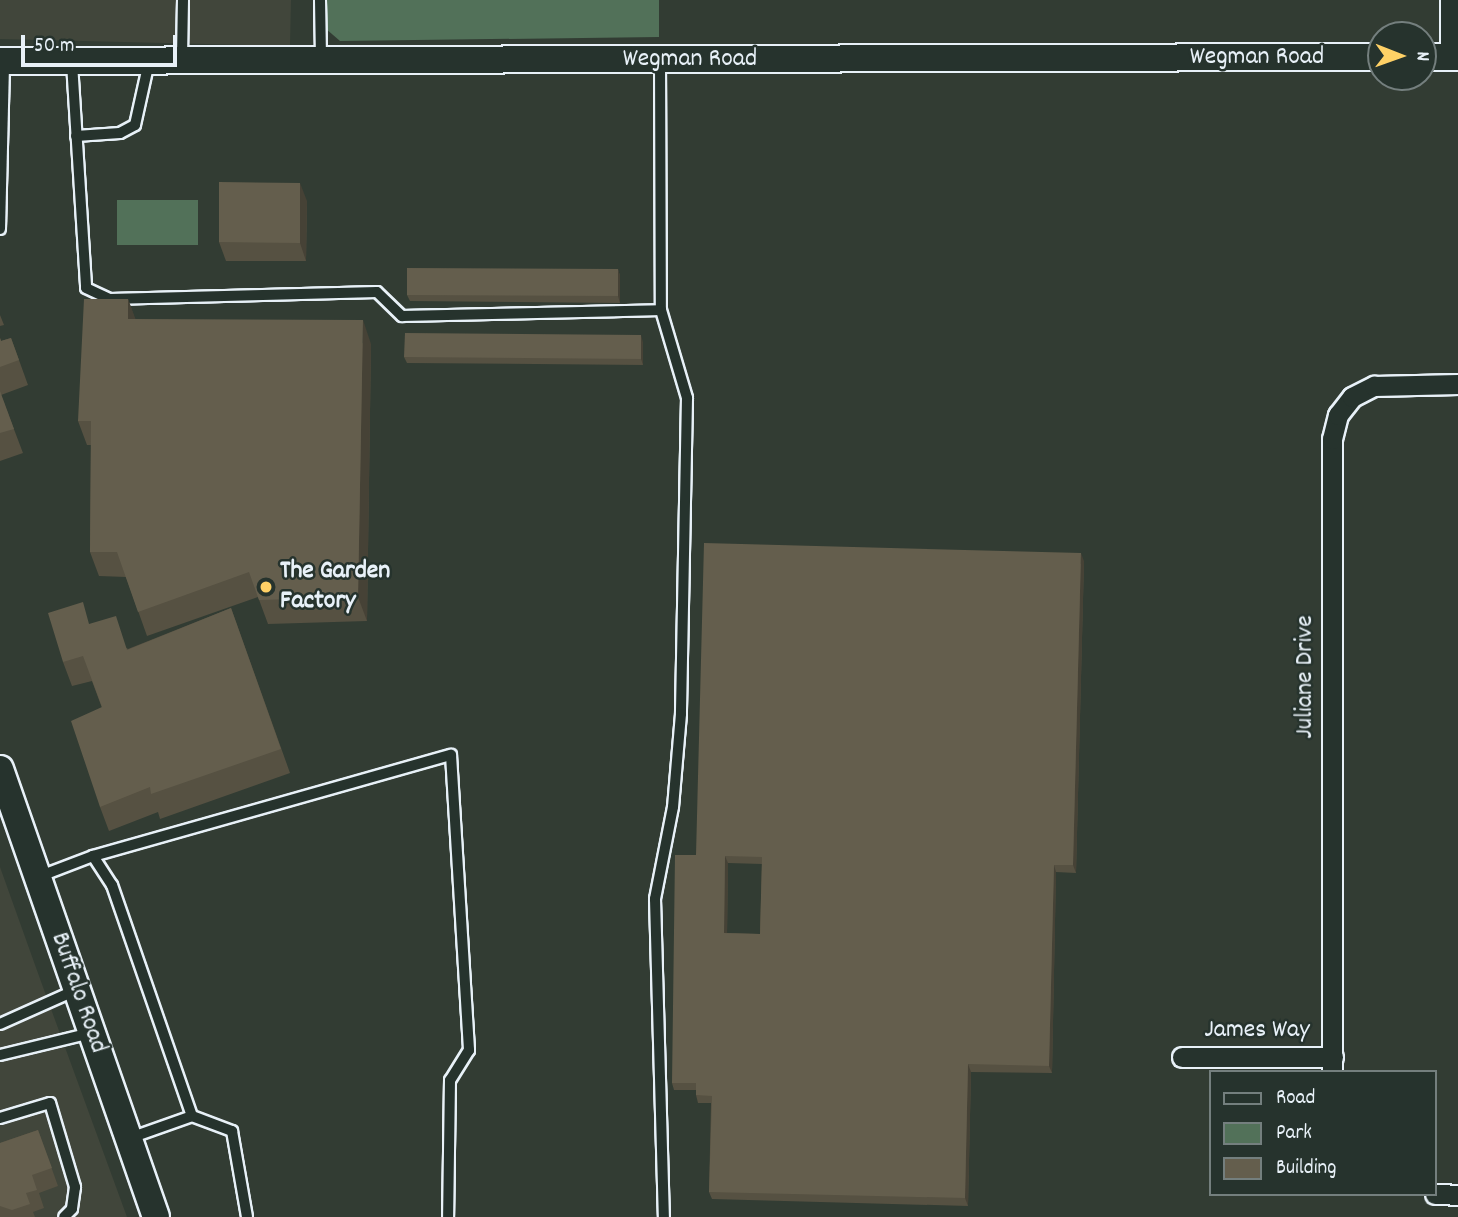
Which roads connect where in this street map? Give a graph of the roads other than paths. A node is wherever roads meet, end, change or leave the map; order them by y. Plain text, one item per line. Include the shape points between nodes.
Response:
1 (183, 0) edge
2 (320, 0) edge
3 (1450, 0) edge
4 (1367, 57) edge
5 (1454, 57) edge
6 (660, 60) junction
7 (2, 61) edge
8 (182, 61) junction
9 (321, 61) junction
10 (72, 62) junction
11 (149, 62) junction
12 (76, 136) junction
13 (0, 229) edge
14 (661, 310) junction
15 (1458, 384) edge
16 (0, 769) edge
17 (93, 856) junction
18 (38, 877) junction
19 (77, 990) junction
20 (0, 1024) edge
21 (92, 1033) junction
22 (0, 1055) edge
23 (1182, 1057) dead end
24 (1333, 1065) edge
25 (192, 1116) junction
26 (0, 1118) edge
27 (128, 1138) junction
28 (1437, 1194) edge
29 (1458, 1195) edge
30 (64, 1217) edge
31 (156, 1217) edge
32 (247, 1217) edge
33 (448, 1217) edge
34 (664, 1217) edge

1 - 8 lane
2 - 9 lane
3 - 5 street
4 - 6 street, Wegman Road
6 - 9 street, Wegman Road
6 - 14 lane
7 - 10 street, Wegman Road
7 - 13 lane
8 - 9 street, Wegman Road
8 - 11 street, Wegman Road
10 - 11 street, Wegman Road
10 - 12 lane
11 - 12 lane via 135,125 120,133
12 - 14 lane via 86,288 110,299 377,292 402,316
14 - 34 lane via 687,398 681,715 673,807 655,899
15 - 24 street, Juliane Drive via 1374,386 1352,397 1338,415 1332,439
16 - 18 street, Buffalo Road
17 - 18 lane
17 - 25 lane via 112,885
17 - 33 lane via 451,755 469,1050 450,1080
18 - 19 street, Buffalo Road
19 - 20 lane
19 - 21 street, Buffalo Road
21 - 22 lane
21 - 27 street, Buffalo Road
23 - 24 street, James Way
25 - 27 lane
25 - 32 lane via 232,1131
26 - 30 lane via 50,1103 75,1187 72,1209
27 - 31 street, Buffalo Road
28 - 29 street

